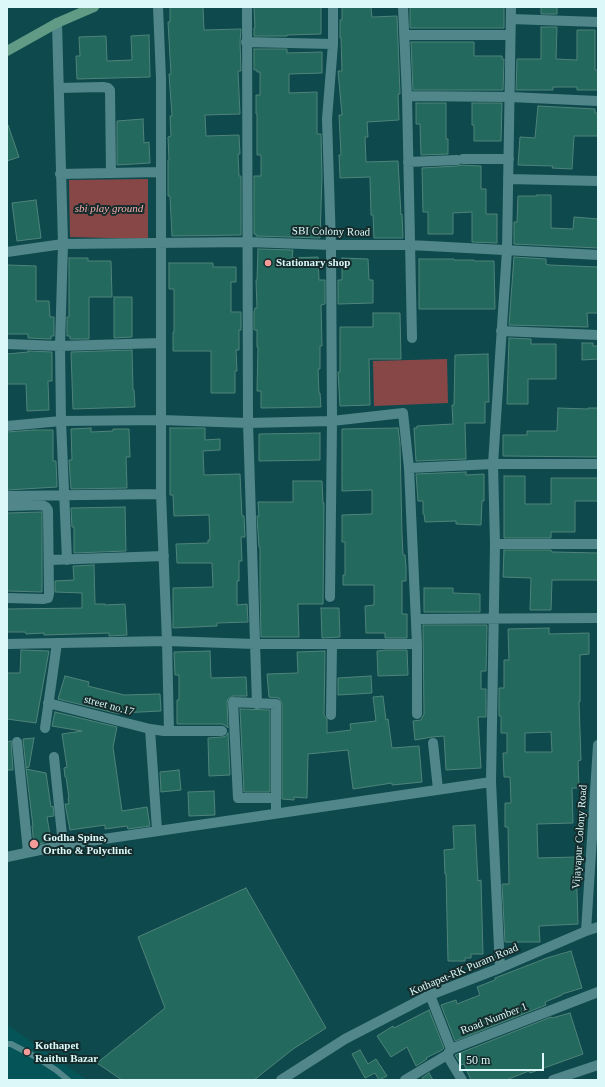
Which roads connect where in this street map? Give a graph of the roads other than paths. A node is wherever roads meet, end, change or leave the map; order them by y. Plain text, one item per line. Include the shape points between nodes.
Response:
1 (94, 7) edge
2 (158, 7) edge
3 (247, 7) edge
4 (333, 7) edge
5 (403, 7) edge
6 (511, 7) edge
7 (511, 19) junction
8 (598, 22) edge
9 (57, 23) junction
10 (510, 35) junction
11 (405, 36) junction
12 (246, 42) junction
13 (333, 44) junction
14 (7, 52) edge
15 (59, 88) junction
16 (407, 96) junction
17 (510, 98) junction
18 (598, 101) edge
19 (509, 159) junction
20 (408, 162) junction
21 (160, 172) junction
22 (111, 173) junction
23 (60, 174) junction
24 (508, 179) junction
25 (598, 180) edge
26 (248, 242) junction
27 (160, 243) junction
28 (63, 244) junction
29 (330, 244) junction
30 (410, 245) junction
31 (507, 250) junction
32 (7, 252) edge
33 (598, 255) edge
34 (502, 332) junction
35 (598, 335) edge
36 (412, 338) dead end
37 (160, 343) junction
38 (7, 344) edge
39 (60, 346) junction
40 (161, 420) junction
41 (61, 421) junction
42 (332, 421) junction
43 (248, 423) junction
44 (7, 426) edge
45 (493, 464) junction
46 (598, 464) edge
47 (409, 468) junction
48 (161, 494) junction
49 (64, 495) junction
50 (7, 496) edge
51 (7, 506) edge
52 (65, 515) junction
53 (48, 516) junction
54 (495, 544) junction
55 (598, 544) edge
56 (164, 556) junction
57 (49, 560) junction
58 (67, 560) junction
59 (330, 597) dead end
60 (7, 598) edge
61 (598, 618) edge
62 (416, 619) junction
63 (495, 619) junction
64 (167, 641) junction
65 (57, 643) junction
66 (7, 644) edge
67 (255, 644) junction
68 (332, 644) junction
69 (417, 644) junction
70 (48, 703) junction
71 (257, 704) junction
72 (417, 714) dead end
73 (332, 715) dead end
74 (45, 728) dead end
75 (150, 729) junction
76 (166, 731) junction
77 (222, 731) dead end
78 (17, 742) dead end
79 (433, 743) dead end
80 (598, 745) edge
81 (54, 757) dead end
82 (491, 782) junction
83 (438, 790) junction
84 (260, 798) junction
85 (276, 798) junction
86 (276, 812) junction
87 (261, 815) junction
88 (157, 830) junction
89 (63, 845) junction
90 (28, 852) junction
91 (7, 857) edge
92 (598, 927) edge
93 (586, 931) junction
94 (500, 968) junction
95 (598, 992) edge
96 (430, 995) junction
97 (7, 1044) edge
98 (449, 1052) junction
99 (598, 1065) edge
100 (68, 1080) edge
101 (281, 1080) edge
102 (405, 1080) edge
103 (462, 1080) edge
104 (554, 1080) edge

1 - 9 street
2 - 21 street via 161,78
3 - 12 street
4 - 13 street
5 - 11 street
6 - 7 street
7 - 8 street
7 - 10 street
9 - 14 street
9 - 15 street
10 - 11 street
10 - 17 street
11 - 16 street
12 - 13 street
12 - 26 street
13 - 29 street via 327,119
15 - 22 street via 103,87 110,90
15 - 23 street
16 - 17 street
16 - 20 street
17 - 18 street
17 - 19 street
19 - 20 street
19 - 24 street
20 - 30 street
21 - 22 street
21 - 27 street
22 - 23 street
23 - 28 street
24 - 25 street
24 - 31 street
26 - 27 street, SBI Colony Road
26 - 29 street, SBI Colony Road
26 - 43 street
27 - 28 street, SBI Colony Road
27 - 37 street
28 - 32 street, SBI Colony Road
28 - 39 street
29 - 30 street, SBI Colony Road
29 - 42 street
30 - 31 street, SBI Colony Road
30 - 36 street
31 - 33 street, SBI Colony Road
31 - 34 street
34 - 35 street
34 - 45 street
37 - 39 street
37 - 40 street
38 - 39 street
39 - 41 street
40 - 41 street
40 - 43 street
40 - 48 street
41 - 44 street
41 - 49 street
42 - 43 street
42 - 47 street via 403,413
42 - 59 street
43 - 67 street
45 - 46 street
45 - 47 street
45 - 54 street
47 - 62 street
48 - 49 street
48 - 56 street
49 - 50 street
49 - 52 street
51 - 53 street via 42,506 48,510
52 - 53 street
52 - 58 street
53 - 57 street
54 - 55 street
54 - 63 street
56 - 58 street
56 - 64 street
57 - 58 street
57 - 60 street via 48,598
61 - 63 street
62 - 63 street
62 - 69 street
63 - 82 street
64 - 65 street
64 - 67 street
64 - 76 street
65 - 66 street
65 - 70 street
67 - 68 street
67 - 71 street
68 - 69 street
68 - 73 street
69 - 72 street
70 - 74 street
70 - 75 street, street no.17
71 - 84 street via 233,702 238,798
71 - 85 street via 276,704
75 - 76 street, street no.17
75 - 88 street
76 - 77 street, street no.17
78 - 90 street
79 - 83 street
80 - 93 street, Vijayapur Colony Road
81 - 89 street
82 - 83 street
82 - 94 street
83 - 86 street
84 - 85 street
84 - 87 street
85 - 86 street
86 - 87 street
87 - 88 street
88 - 89 street
89 - 90 street
90 - 91 street
92 - 93 street, Kothapet-RK Puram Road
93 - 94 street, Kothapet-RK Puram Road
94 - 96 street, Kothapet-RK Puram Road
95 - 98 street, Road Number 1
96 - 98 street
96 - 101 street, Kothapet-RK Puram Road via 345,1039
97 - 100 lane via 36,1057
98 - 102 street, Road Number 1
98 - 103 street
99 - 104 street

